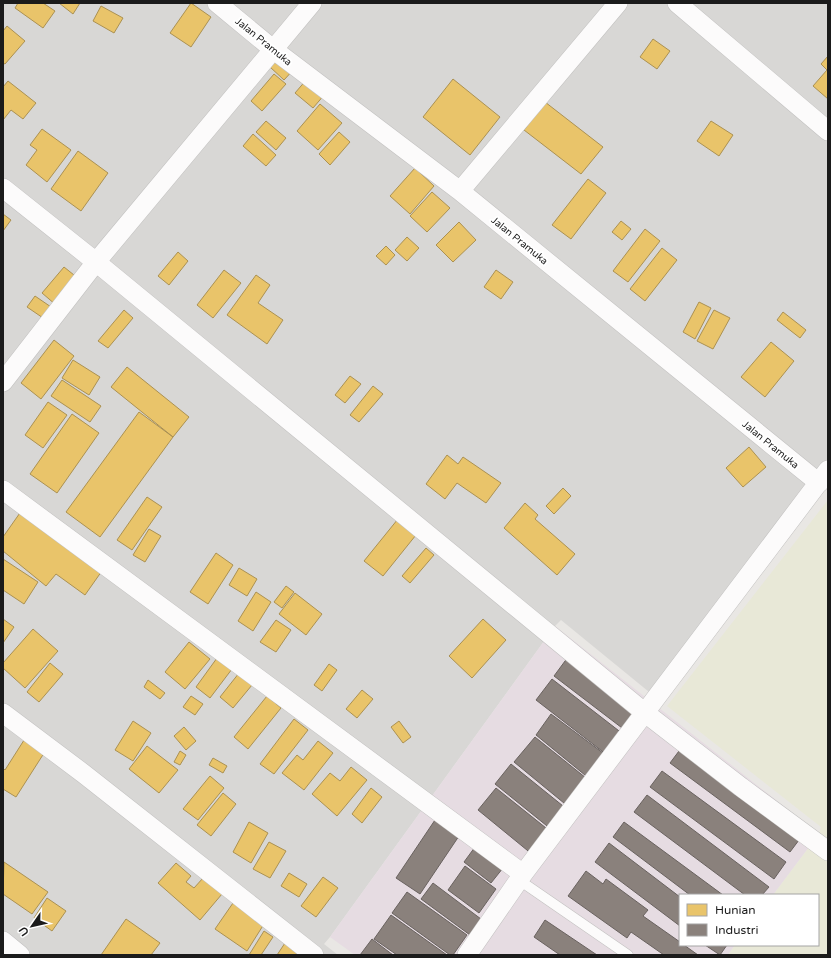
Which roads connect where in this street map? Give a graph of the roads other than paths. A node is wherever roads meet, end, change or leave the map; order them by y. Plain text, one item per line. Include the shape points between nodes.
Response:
1 (217, 3) edge
2 (312, 3) edge
3 (618, 3) edge
4 (677, 3) edge
5 (274, 50) junction
6 (826, 126) edge
7 (3, 188) edge
8 (460, 191) junction
9 (96, 262) junction
10 (3, 382) edge
11 (823, 477) edge
12 (3, 490) edge
13 (644, 712) junction
14 (3, 713) edge
15 (828, 851) edge
16 (521, 877) junction
17 (3, 941) edge
18 (20, 955) edge
19 (314, 955) edge
20 (467, 955) edge
21 (628, 955) edge

1 - 5 street, Jalan Pramuka
2 - 5 street
3 - 8 street
4 - 6 street
5 - 8 street, Jalan Pramuka
5 - 9 street
7 - 9 street
8 - 11 street, Jalan Pramuka
9 - 10 street
9 - 13 street
11 - 13 street
12 - 16 street
13 - 15 street
13 - 16 street
14 - 19 street
16 - 20 street
16 - 21 lane
17 - 18 street

